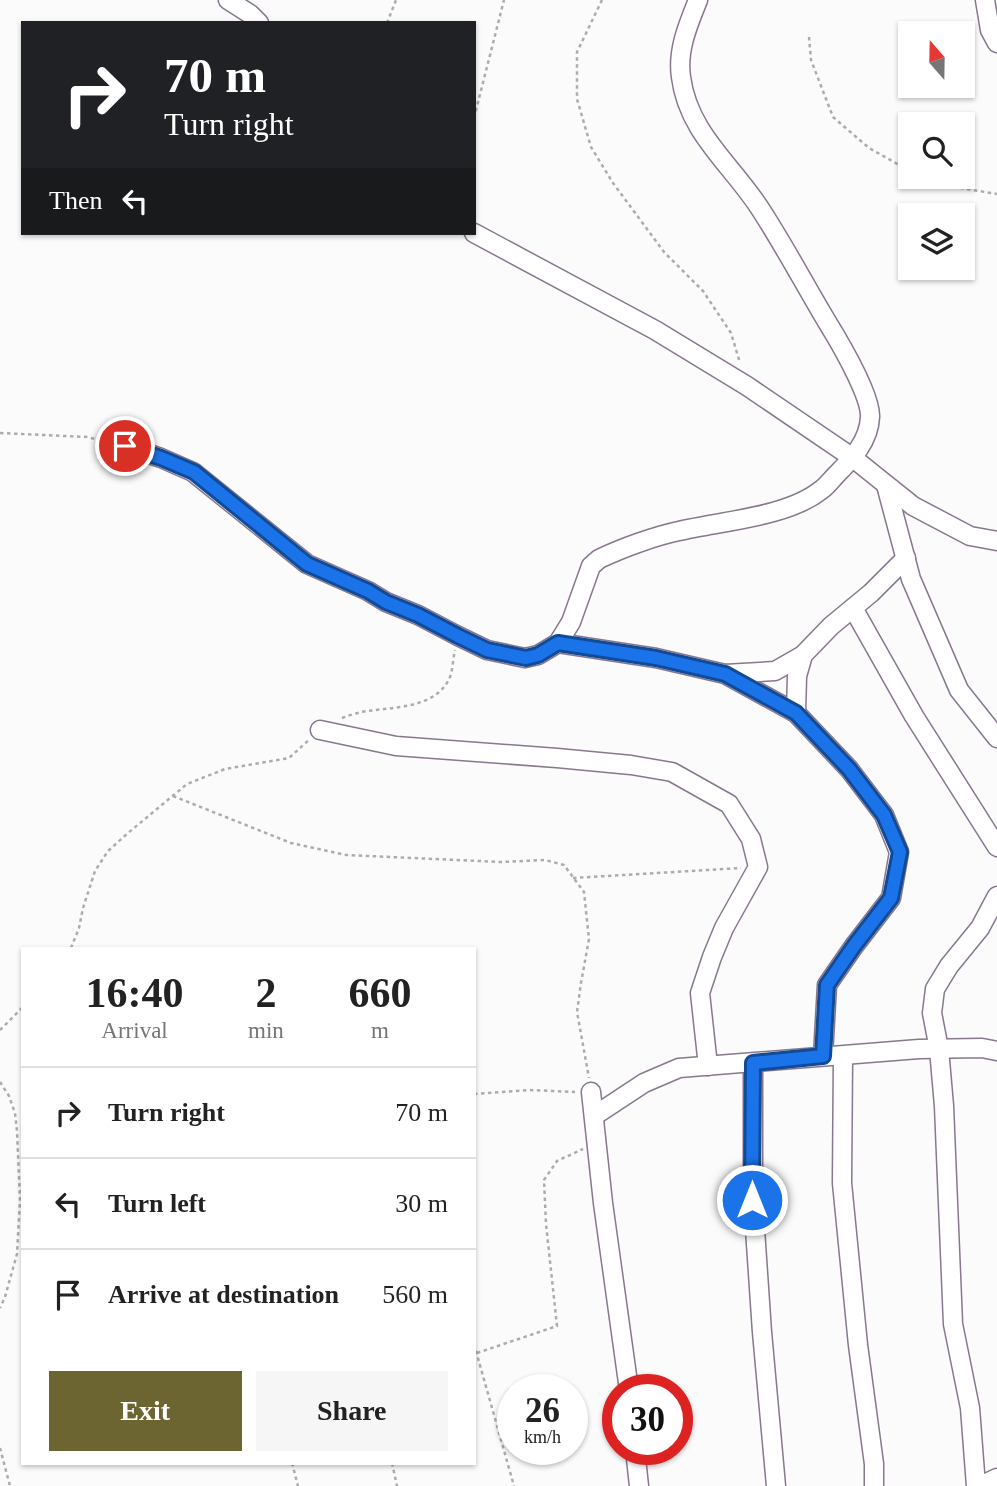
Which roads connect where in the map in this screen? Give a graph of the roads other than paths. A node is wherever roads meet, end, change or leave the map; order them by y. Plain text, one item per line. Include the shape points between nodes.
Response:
1 (228, 0) edge
2 (698, 0) edge
3 (985, 0) edge
4 (258, 21) edge
5 (997, 43) edge
6 (476, 234) edge
7 (125, 446) road end
8 (853, 458) junction
9 (886, 485) junction
10 (997, 541) edge
11 (906, 558) junction
12 (853, 608) junction
13 (558, 643) junction
14 (803, 655) junction
15 (725, 674) junction
16 (796, 713) junction
17 (320, 730) road end
18 (997, 738) edge
19 (997, 848) edge
20 (997, 896) edge
21 (939, 1049) junction
22 (997, 1051) edge
23 (823, 1056) junction
24 (843, 1056) junction
25 (753, 1063) junction
26 (708, 1066) junction
27 (591, 1092) road end
28 (594, 1116) junction
29 (627, 1374) edge
30 (637, 1465) edge
31 (997, 1478) edge
32 (639, 1486) edge
33 (776, 1486) edge
34 (874, 1486) edge
35 (978, 1486) edge

1 - 4 street
2 - 8 street via 682,43 681,76 692,116 757,205 864,391 870,416 865,440
3 - 5 street
6 - 8 street via 655,330
7 - 13 street via 194,472 307,564 487,650 526,658
8 - 9 street
8 - 13 street via 823,490 806,500 760,515 677,531 599,559 591,566 571,622
9 - 10 street via 913,506 970,536
9 - 11 street
11 - 12 street
11 - 18 street via 959,691
12 - 14 street
12 - 19 street
13 - 15 street
14 - 15 street via 775,671
14 - 16 street
15 - 16 street
16 - 23 street via 849,769 884,815 900,852 891,898 827,985
17 - 26 street via 396,746 672,772 729,804 751,839 758,867 724,928 700,993
20 - 21 street via 981,928 935,989 932,1013
21 - 22 street
21 - 24 street
21 - 35 street via 953,1324 970,1408
23 - 24 street
23 - 25 street
24 - 34 street via 842,1183
25 - 26 street
25 - 33 street via 752,1200
26 - 28 street via 680,1068 644,1083
27 - 28 street
28 - 29 street
30 - 32 street
31 - 35 street

